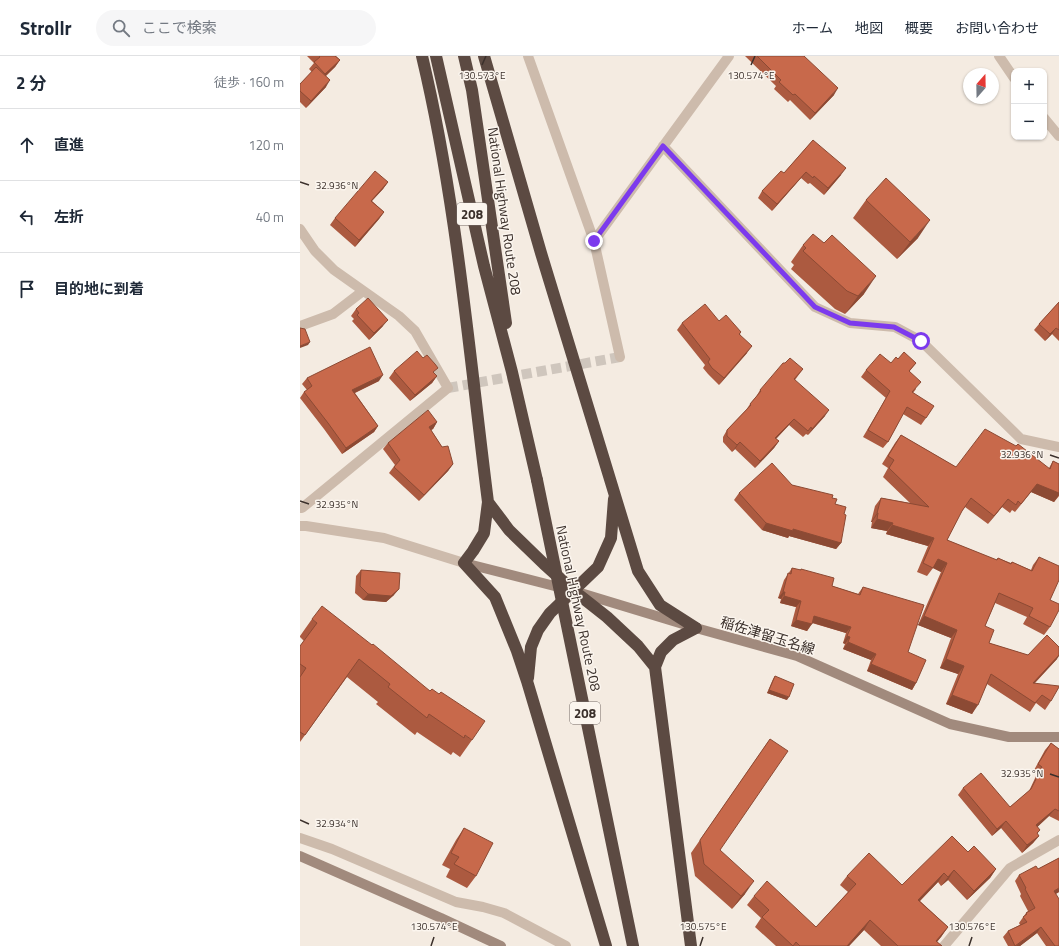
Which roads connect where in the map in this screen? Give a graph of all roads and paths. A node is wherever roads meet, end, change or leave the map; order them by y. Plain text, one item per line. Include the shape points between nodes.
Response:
1 (422, 56) edge
2 (436, 56) edge
3 (464, 56) edge
4 (484, 56) edge
5 (528, 56) edge
6 (729, 56) edge
7 (999, 56) edge
8 (1011, 74) edge
9 (1047, 122) edge
10 (1059, 136) edge
11 (663, 146) junction
12 (300, 229) edge
13 (594, 241) junction
14 (363, 291) junction
15 (300, 326) edge
16 (620, 357) dead end
17 (512, 372) junction
18 (1059, 447) edge
19 (614, 490) junction
20 (488, 502) junction
21 (300, 508) edge
22 (300, 526) edge
23 (464, 563) junction
24 (574, 591) junction
25 (696, 628) junction
26 (655, 667) junction
27 (527, 681) junction
28 (1059, 737) edge
29 (300, 838) edge
30 (1059, 840) edge
31 (300, 856) edge
32 (501, 946) edge
33 (566, 946) edge
34 (606, 946) edge
35 (633, 946) edge
36 (691, 946) edge
37 (944, 946) edge

1 - 20 highway via 454,222
2 - 17 highway, National Highway Route 208 / 208 via 484,266
3 - 17 highway, National Highway Route 208 / 208 via 475,112
4 - 19 highway via 541,254
5 - 13 street
6 - 11 street
7 - 8 street
9 - 10 street
11 - 13 street
11 - 18 street via 815,307 850,323 894,327 921,341 1020,439
12 - 14 street via 315,251 334,270
13 - 16 street
14 - 15 street via 333,314
14 - 21 street via 415,330 448,388
17 - 35 highway, National Highway Route 208 / 208, bridge via 537,480
19 - 24 highway via 611,538 598,567
19 - 25 highway via 638,570 660,605
20 - 23 highway via 484,534
20 - 24 highway via 509,530
22 - 23 street via 384,538
23 - 24 main road, 稲佐津留玉名線
23 - 27 highway via 495,597
24 - 25 main road, 稲佐津留玉名線
24 - 26 highway via 638,646
24 - 27 highway via 550,613 538,630 531,647
25 - 26 highway via 673,640 661,652
25 - 28 main road, 稲佐津留玉名線 via 797,656 950,724 1010,737
26 - 36 highway
27 - 34 highway
29 - 33 street via 456,902 504,913
30 - 37 street via 1010,868
31 - 32 main road

